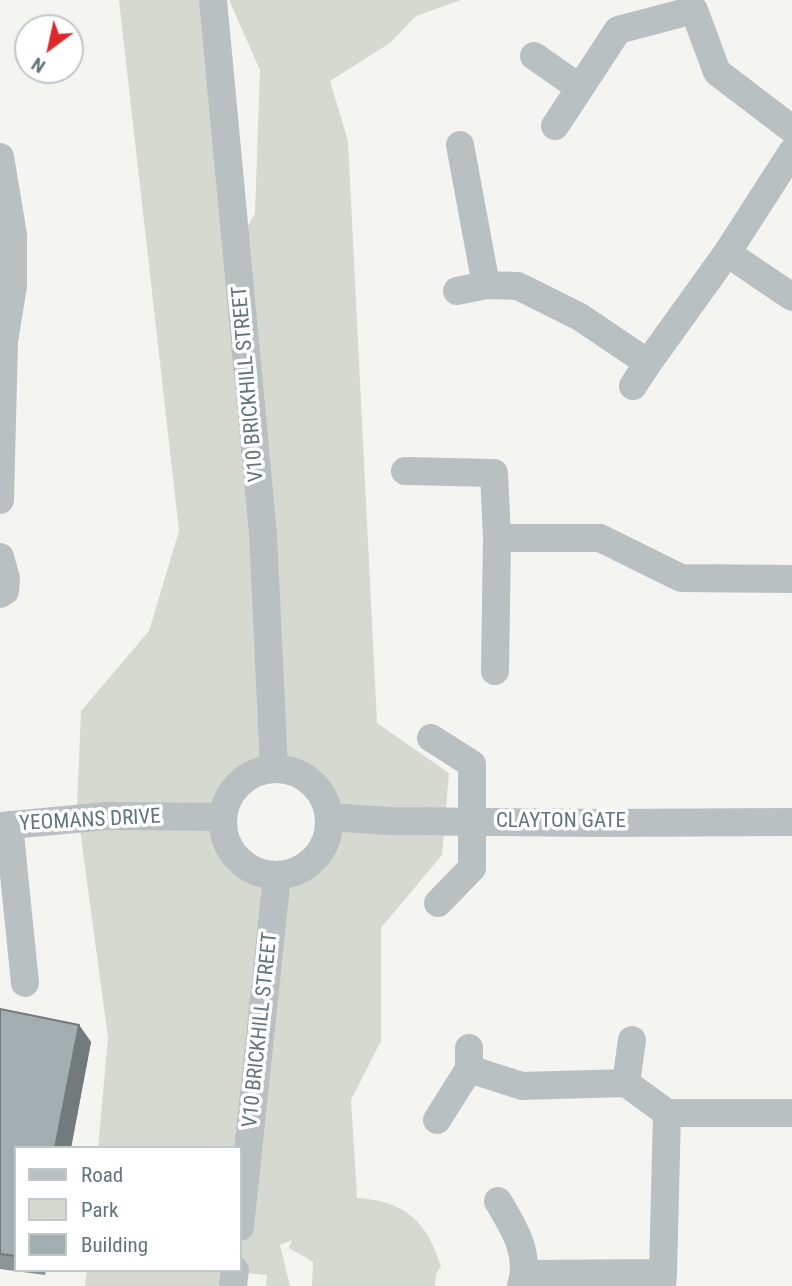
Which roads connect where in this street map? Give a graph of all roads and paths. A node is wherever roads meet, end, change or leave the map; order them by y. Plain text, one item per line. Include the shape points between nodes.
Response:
1 (213, 0) edge
2 (693, 5) edge
3 (534, 56) dead end
4 (580, 88) junction
5 (555, 126) dead end
6 (792, 129) edge
7 (460, 145) dead end
8 (792, 152) edge
9 (0, 157) edge
10 (727, 253) junction
11 (486, 285) junction
12 (457, 291) dead end
13 (792, 297) edge
14 (405, 471) dead end
15 (0, 500) edge
16 (496, 538) junction
17 (0, 557) edge
18 (792, 579) edge
19 (0, 594) edge
20 (495, 671) dead end
21 (430, 738) dead end
22 (274, 768) junction
23 (222, 817) junction
24 (329, 817) junction
25 (473, 822) junction
26 (792, 822) edge
27 (4, 826) edge
28 (277, 876) junction
29 (438, 903) dead end
30 (25, 983) dead end
31 (632, 1040) dead end
32 (626, 1083) junction
33 (667, 1113) junction
34 (792, 1113) edge
35 (437, 1120) dead end
36 (498, 1201) dead end
37 (242, 1208) edge
38 (523, 1280) edge
39 (662, 1280) edge

1 - 22 street, V10 BRICKHILL STREET via 263,534
2 - 4 street via 618,30
2 - 6 street via 718,72
3 - 4 street
4 - 5 street
7 - 11 street
8 - 10 street
9 - 15 street via 13,235 13,286 4,341
10 - 11 street via 641,375 580,317 518,286
10 - 13 street
11 - 12 street
14 - 16 street via 494,473
16 - 18 street via 600,538 681,578
16 - 20 street
17 - 19 street via 6,579 5,591
21 - 25 street via 472,764
22 - 23 street via 257,771 240,782 229,795
22 - 24 street via 295,772 314,785
23 - 27 street, YEOMANS DRIVE via 107,816
23 - 28 street via 225,841 236,858 257,873
24 - 25 street, CLAYTON GATE
24 - 28 street via 320,853 306,866
25 - 26 street, CLAYTON GATE
25 - 29 street via 472,868
27 - 30 street
28 - 37 street, V10 BRICKHILL STREET
31 - 32 street
32 - 33 street
32 - 35 street via 523,1086 469,1058
33 - 34 street
33 - 39 street
36 - 38 street via 520,1239
38 - 39 street

